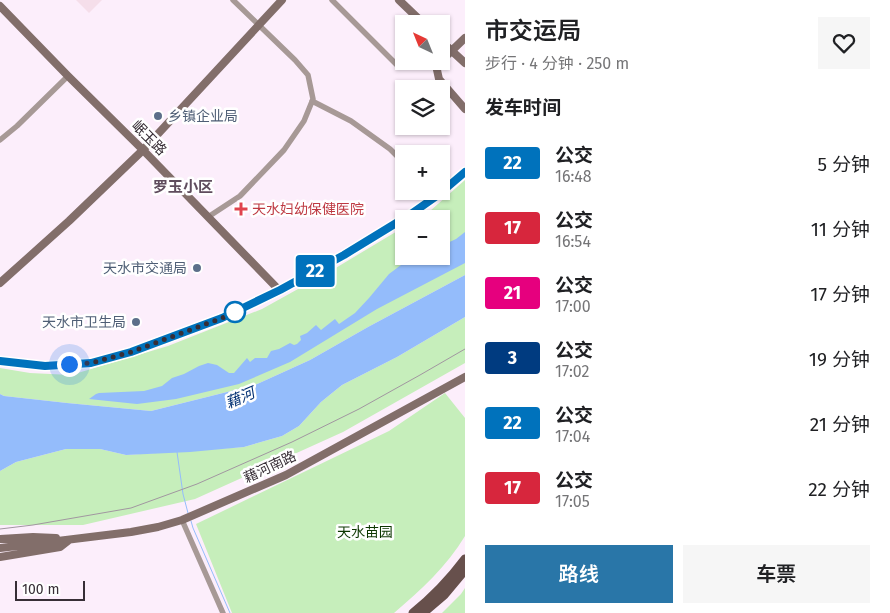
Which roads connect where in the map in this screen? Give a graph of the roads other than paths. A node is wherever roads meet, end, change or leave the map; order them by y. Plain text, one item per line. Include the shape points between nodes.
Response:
1 (232, 0) edge
2 (282, 0) edge
3 (332, 0) edge
4 (399, 0) edge
5 (0, 6) edge
6 (415, 15) edge
7 (258, 25) junction
8 (465, 38) edge
9 (452, 51) joint
10 (395, 63) edge
11 (465, 63) edge
12 (437, 70) edge
13 (68, 76) junction
14 (312, 101) junction
15 (465, 109) edge
16 (0, 140) edge
17 (144, 150) junction
18 (395, 154) edge
19 (465, 172) edge
20 (450, 182) edge
21 (427, 200) edge
22 (208, 217) junction
23 (0, 284) edge
24 (280, 290) junction
25 (0, 361) edge
26 (465, 377) edge
27 (182, 520) junction
28 (0, 539) edge
29 (70, 539) junction
30 (0, 548) edge
31 (0, 557) edge
32 (465, 558) edge
33 (465, 570) edge
34 (223, 613) edge
35 (413, 613) edge
36 (423, 613) edge

1 - 7 street
2 - 7 main road
3 - 10 street
4 - 6 main road
5 - 13 main road, 岷玉路
7 - 14 street via 308,75
7 - 17 main road
8 - 9 main road
9 - 11 main road
12 - 15 main road via 439,79
13 - 16 street
13 - 17 main road, 岷玉路
14 - 18 street via 351,121
14 - 22 street via 284,150 240,196
17 - 22 main road, 岷玉路
17 - 23 main road
19 - 20 main road
21 - 24 main road via 411,214
22 - 24 main road, 岷玉路
24 - 25 main road via 222,318 107,359 45,366
26 - 27 main road, 藉河南路 via 286,475
27 - 29 main road, 藉河南路 via 131,532
27 - 34 street
28 - 29 main road, 藉河南路
29 - 30 main road, 藉河南路
29 - 31 main road, 藉河南路 via 60,548
32 - 35 main road via 449,580
33 - 36 main road

